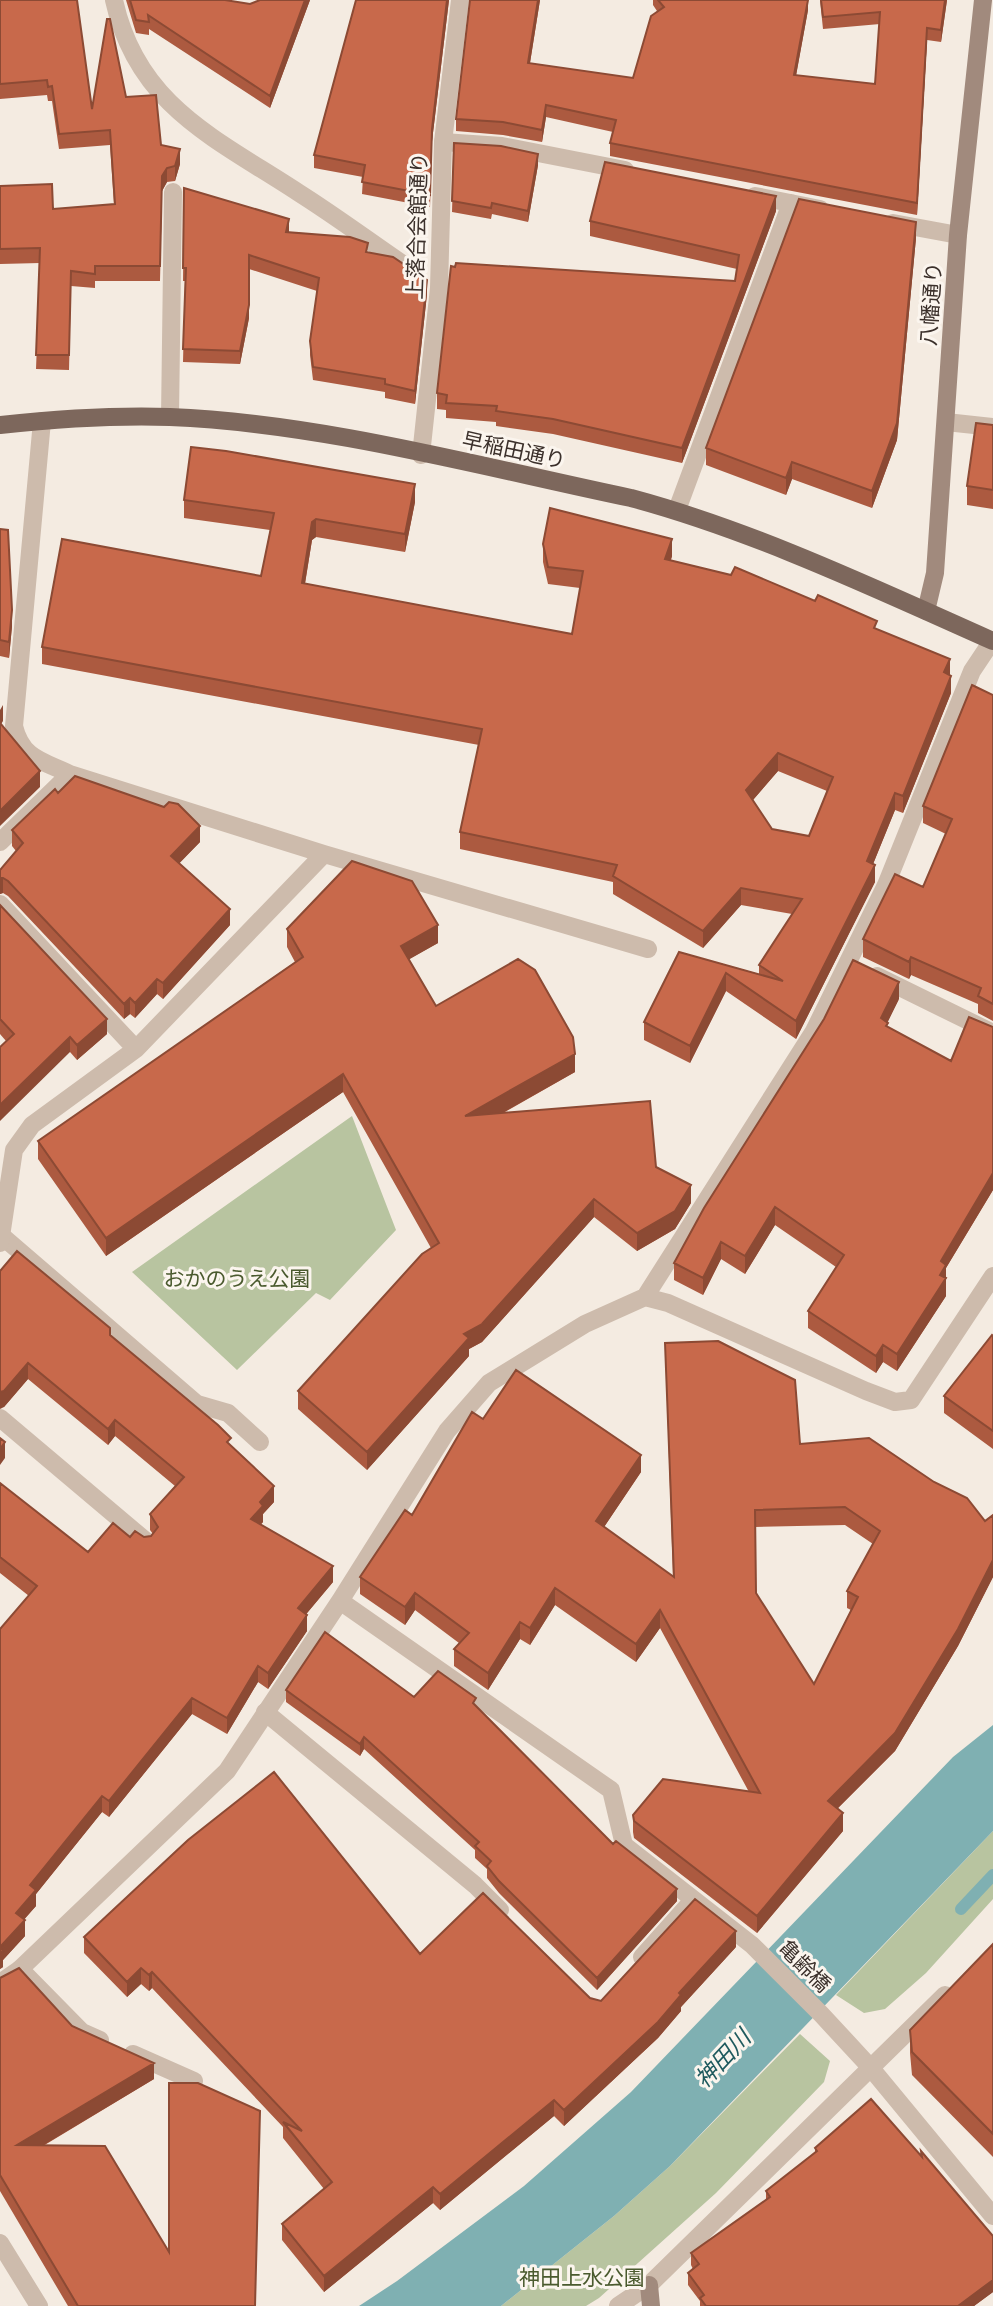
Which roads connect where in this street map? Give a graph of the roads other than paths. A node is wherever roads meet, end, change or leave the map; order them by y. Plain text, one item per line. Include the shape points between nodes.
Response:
1 (114, 0) edge
2 (460, 0) edge
3 (983, 0) edge
4 (443, 142) junction
5 (647, 174) edge
6 (173, 192) edge
7 (738, 193) edge
8 (791, 203) junction
9 (842, 213) edge
10 (880, 220) edge
11 (958, 235) junction
12 (439, 288) junction
13 (170, 417) junction
14 (42, 421) junction
15 (946, 422) junction
16 (0, 425) edge
17 (993, 427) edge
18 (421, 455) junction
19 (677, 510) junction
20 (926, 611) junction
21 (993, 641) edge
22 (70, 774) junction
23 (0, 842) edge
24 (324, 854) junction
25 (0, 904) edge
26 (648, 949) dead end
27 (848, 962) junction
28 (993, 1033) edge
29 (136, 1049) junction
30 (1, 1240) edge
31 (993, 1276) edge
32 (645, 1297) junction
33 (0, 1418) edge
34 (260, 1443) dead end
35 (148, 1542) edge
36 (340, 1601) junction
37 (265, 1712) junction
38 (693, 1900) junction
39 (513, 1923) edge
40 (633, 1967) edge
41 (20, 1969) junction
42 (0, 1983) edge
43 (955, 1985) edge
44 (870, 2067) junction
45 (194, 2081) edge
46 (993, 2217) edge
47 (0, 2243) edge
48 (649, 2285) junction
49 (39, 2306) edge
50 (618, 2306) edge
51 (651, 2306) edge

1 - 12 street via 136,64 166,101 233,153
2 - 4 street, 上落合会館通り
3 - 11 street, 八幡通り
4 - 5 street via 502,146
4 - 12 street, 上落合会館通り
6 - 13 street
7 - 8 street
8 - 9 street
8 - 19 street
10 - 11 street
11 - 15 street, 八幡通り
12 - 18 street, 上落合会館通り
13 - 14 main road, 早稲田通り
13 - 18 main road, 早稲田通り via 255,424
14 - 16 main road, 早稲田通り
14 - 22 street via 14,726 19,746
15 - 17 street
15 - 20 street, 八幡通り via 935,573
18 - 19 main road, 早稲田通り
19 - 20 main road, 早稲田通り
20 - 21 main road, 早稲田通り
21 - 27 street via 972,671 886,885
22 - 23 street
22 - 24 street
24 - 26 street
24 - 29 street
25 - 29 street
27 - 28 street
27 - 32 street via 814,1031
29 - 30 street via 32,1125 14,1150
30 - 34 street via 197,1404 228,1413
31 - 32 street via 911,1400 895,1402
32 - 36 street via 586,1324 489,1383 447,1431
33 - 35 street
36 - 37 street
36 - 38 street, 亀齢橋 via 611,1790 624,1845
37 - 39 street via 475,1885
37 - 41 street via 227,1771
38 - 40 street
38 - 44 street, 亀齢橋 via 758,1952
41 - 42 street
41 - 45 street via 82,2032
43 - 44 street
44 - 46 street, 亀齢橋
44 - 48 street
47 - 49 street
48 - 50 street
48 - 51 street

